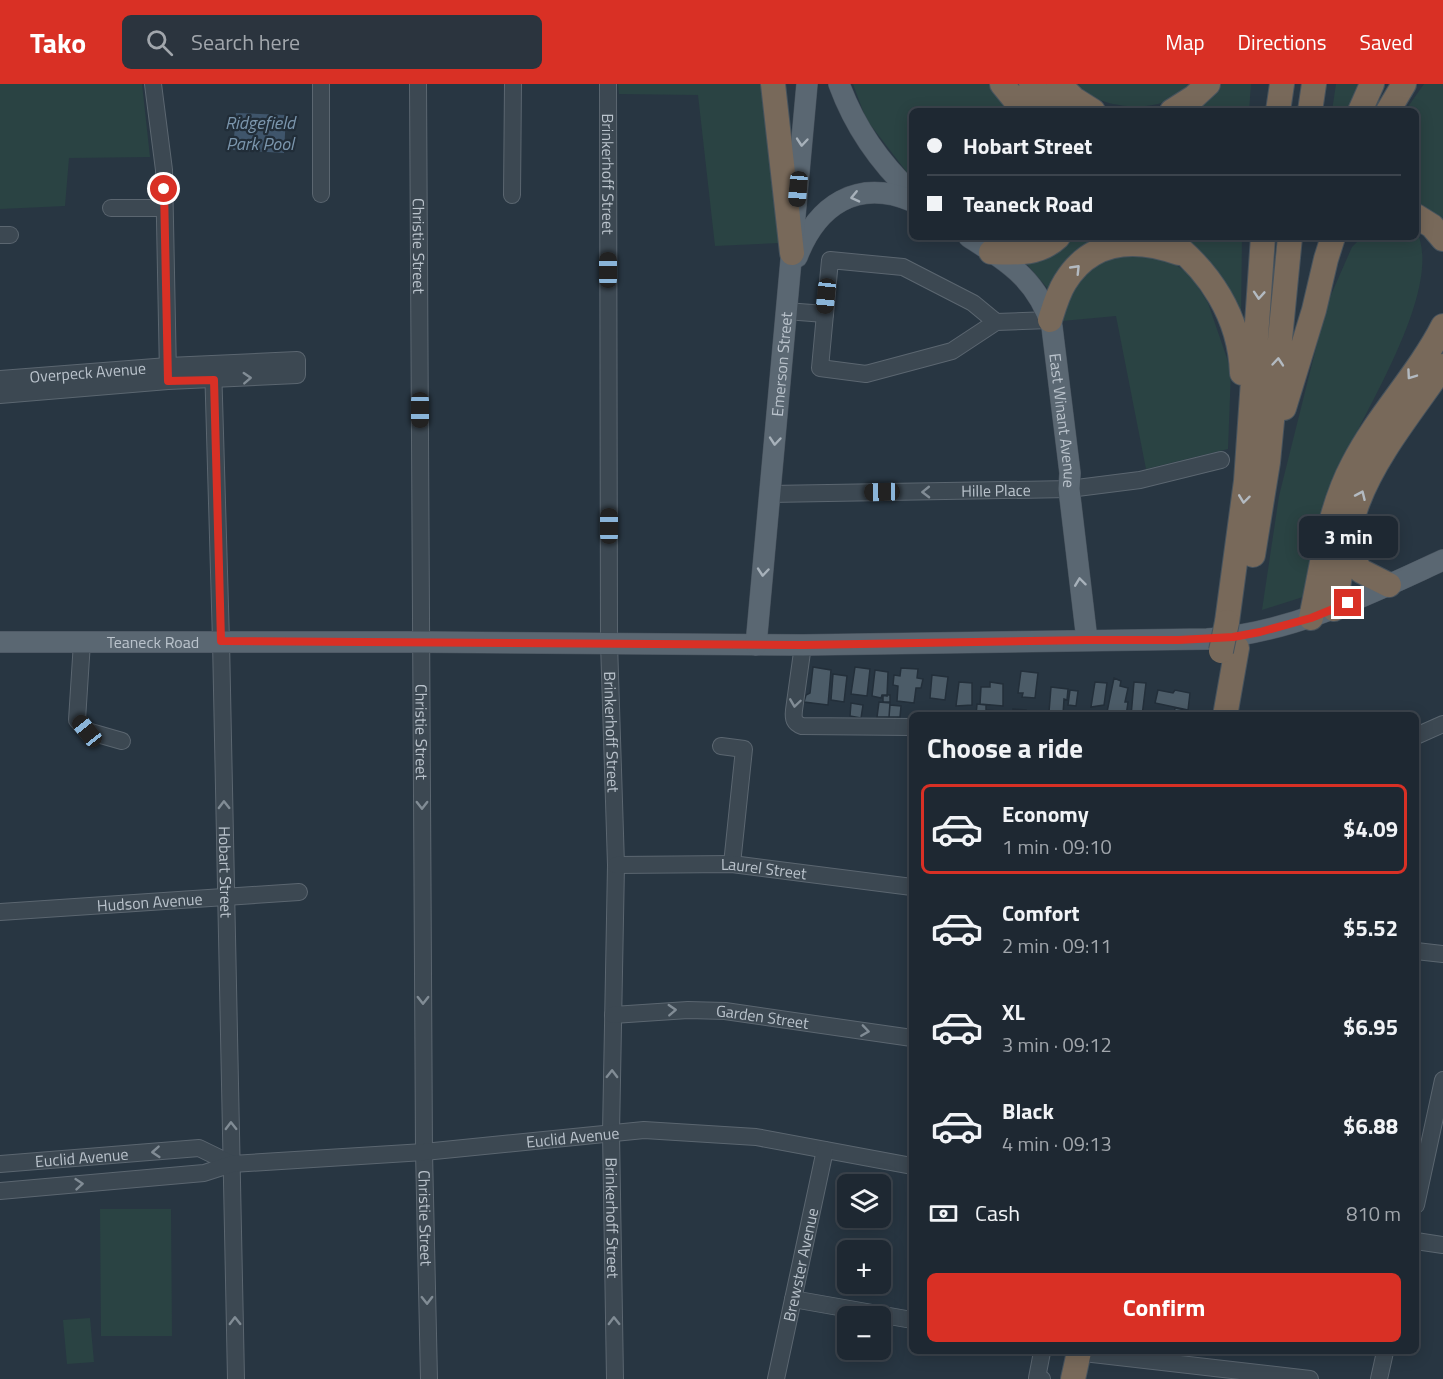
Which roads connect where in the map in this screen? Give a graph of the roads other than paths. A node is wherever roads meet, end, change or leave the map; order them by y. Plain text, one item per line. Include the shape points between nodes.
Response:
1 (153, 84) edge
2 (321, 84) edge
3 (418, 84) edge
4 (513, 84) edge
5 (608, 84) edge
6 (773, 84) edge
7 (807, 84) edge
8 (840, 84) edge
9 (1002, 84) edge
10 (1031, 84) edge
11 (1059, 84) edge
12 (1208, 84) edge
13 (1282, 84) edge
14 (1314, 84) edge
15 (1372, 84) edge
16 (1404, 84) edge
17 (1022, 108) edge
18 (1051, 108) edge
19 (1088, 108) edge
20 (1177, 108) edge
21 (1278, 108) edge
22 (1310, 108) edge
23 (1361, 108) edge
24 (1390, 108) edge
25 (909, 190) edge
26 (321, 194) dead end
27 (512, 195) dead end
28 (909, 200) edge
29 (111, 208) dead end
30 (164, 208) junction
31 (1419, 218) edge
32 (1443, 239) edge
33 (973, 240) edge
34 (1054, 240) edge
35 (1168, 240) edge
36 (1263, 240) edge
37 (1290, 240) edge
38 (1332, 240) edge
39 (1348, 240) edge
40 (991, 252) junction
41 (792, 253) junction
42 (1187, 256) junction
43 (790, 277) junction
44 (1314, 310) junction
45 (786, 311) junction
46 (825, 314) junction
47 (1050, 320) junction
48 (996, 322) junction
49 (1443, 326) edge
50 (1443, 366) edge
51 (297, 368) dead end
52 (214, 372) junction
53 (168, 374) junction
54 (0, 379) edge
55 (22, 385) junction
56 (0, 395) edge
57 (1249, 441) junction
58 (1221, 460) dead end
59 (1268, 462) junction
60 (1069, 489) junction
61 (770, 494) junction
62 (1346, 551) junction
63 (1443, 560) edge
64 (1389, 585) junction
65 (1334, 609) junction
66 (1311, 618) junction
67 (1234, 620) junction
68 (1087, 640) junction
69 (221, 641) junction
70 (0, 642) edge
71 (82, 642) junction
72 (420, 642) junction
73 (609, 643) junction
74 (756, 645) junction
75 (803, 645) junction
76 (1229, 649) junction
77 (1209, 712) edge
78 (1225, 712) edge
79 (1443, 724) edge
80 (909, 727) edge
81 (1419, 735) edge
82 (122, 741) dead end
83 (721, 746) dead end
84 (732, 864) junction
85 (616, 866) junction
86 (909, 886) edge
87 (299, 892) dead end
88 (226, 898) junction
89 (0, 912) edge
90 (1419, 951) edge
91 (1443, 954) edge
92 (613, 1015) junction
93 (909, 1038) edge
94 (1442, 1087) edge
95 (611, 1133) junction
96 (825, 1150) junction
97 (424, 1152) junction
98 (131, 1154) junction
99 (51, 1160) junction
100 (0, 1164) edge
101 (232, 1164) junction
102 (909, 1165) edge
103 (131, 1180) junction
104 (51, 1187) junction
105 (0, 1191) edge
106 (1419, 1191) edge
107 (1419, 1241) edge
108 (1443, 1245) edge
109 (793, 1299) junction
110 (909, 1319) edge
111 (1042, 1354) edge
112 (1084, 1354) edge
113 (1085, 1354) edge
114 (1118, 1354) edge
115 (1236, 1354) edge
116 (1384, 1354) edge
117 (1134, 1355) edge
118 (1233, 1369) junction
119 (236, 1379) edge
120 (429, 1379) edge
121 (615, 1379) edge
122 (776, 1379) edge
123 (1042, 1379) edge
124 (1073, 1379) edge
125 (1090, 1379) edge
126 (1310, 1379) edge
127 (1379, 1379) edge

1 - 30 street via 164,170
2 - 26 street
3 - 72 street, Christie Street
4 - 27 street
5 - 73 street, Brinkerhoff Street
6 - 41 highway
7 -> 41 main road, Emerson Street
8 - 25 main road via 867,138
9 - 17 highway
10 - 18 highway
11 - 19 highway
12 - 20 highway
13 - 21 highway
14 - 22 highway
15 - 23 highway
16 - 24 highway
28 -> 43 main road via 878,193 850,197 835,204 813,225
29 - 30 street
30 - 53 street
31 - 32 highway
33 - 40 main road, East Winant Avenue
34 - 40 highway via 1028,252
35 - 42 highway
36 -> 57 highway
59 -> 37 highway
38 - 44 highway
39 - 44 highway
40 - 47 main road, East Winant Avenue via 1028,281
41 - 43 main road, Emerson Street
47 -> 42 highway via 1065,281 1096,253 1115,245 1136,243
42 - 57 highway via 1218,294 1235,329
43 - 45 main road, Emerson Street
44 - 59 highway
45 - 46 street
45 -> 61 main road, Emerson Street
46 - 48 street via 830,260 903,267 973,303
46 - 48 street via 820,368 866,374 952,351
47 - 48 street
47 - 60 main road, East Winant Avenue
49 -> 66 highway via 1359,451 1346,478 1332,521
62 -> 50 highway via 1353,518 1371,474
51 - 52 street, Overpeck Avenue
52 - 53 street, Overpeck Avenue
52 - 69 street, Hobart Street
53 - 55 street, Overpeck Avenue
54 - 55 street, Overpeck Avenue
55 - 56 street, Overpeck Avenue
57 -> 67 highway
58 - 60 street, Hille Place via 1140,480
59 - 67 highway
60 -> 61 street, Hille Place
68 -> 60 main road, East Winant Avenue
61 -> 74 main road, Emerson Street
62 - 64 highway via 1361,571
62 - 65 highway
63 - 64 main road, Teaneck Road
64 - 65 main road, Teaneck Road
65 - 66 main road, Teaneck Road
66 - 68 main road, Teaneck Road via 1233,637
67 - 76 highway
68 - 75 main road, Teaneck Road
69 - 71 main road, Teaneck Road
69 - 72 main road, Teaneck Road
88 -> 69 street, Hobart Street
70 - 71 main road, Teaneck Road
71 - 82 street via 77,720 87,731
72 - 73 main road, Teaneck Road
72 -> 97 street, Christie Street
73 - 74 main road, Teaneck Road
73 - 85 street, Brinkerhoff Street
74 - 75 main road, Teaneck Road
75 -> 80 street via 794,710 796,724
76 - 77 highway
76 - 78 highway
79 - 81 street
83 - 84 street via 744,749
84 - 85 street, Laurel Street
84 - 86 street, Laurel Street
85 - 92 street, Brinkerhoff Street
87 - 88 street, Hudson Avenue
88 - 89 street, Hudson Avenue
101 -> 88 street, Hobart Street
90 - 91 street
92 -> 93 street, Garden Street via 725,1011
95 -> 92 street, Brinkerhoff Street
94 - 106 street
95 - 96 street, Euclid Avenue via 644,1130 756,1137
95 - 97 street, Euclid Avenue
121 -> 95 street, Brinkerhoff Street
96 - 102 street, Euclid Avenue
96 - 109 street, Brewster Avenue
97 - 101 street, Euclid Avenue
97 -> 120 street, Christie Street
98 - 99 street, Euclid Avenue
101 -> 98 street, Euclid Avenue via 199,1148
98 - 103 street
99 - 100 street, Euclid Avenue
99 - 104 street
101 - 103 street, Euclid Avenue via 204,1173
119 -> 101 street, Hobart Street
104 -> 103 street, Euclid Avenue
104 - 105 street, Euclid Avenue
107 - 108 street
109 - 110 street
109 - 122 street, Brewster Avenue
111 - 123 street via 1037,1378
112 - 124 highway
113 - 125 highway
114 - 117 street
115 - 118 street
116 - 127 street
117 - 118 street
118 - 126 street

